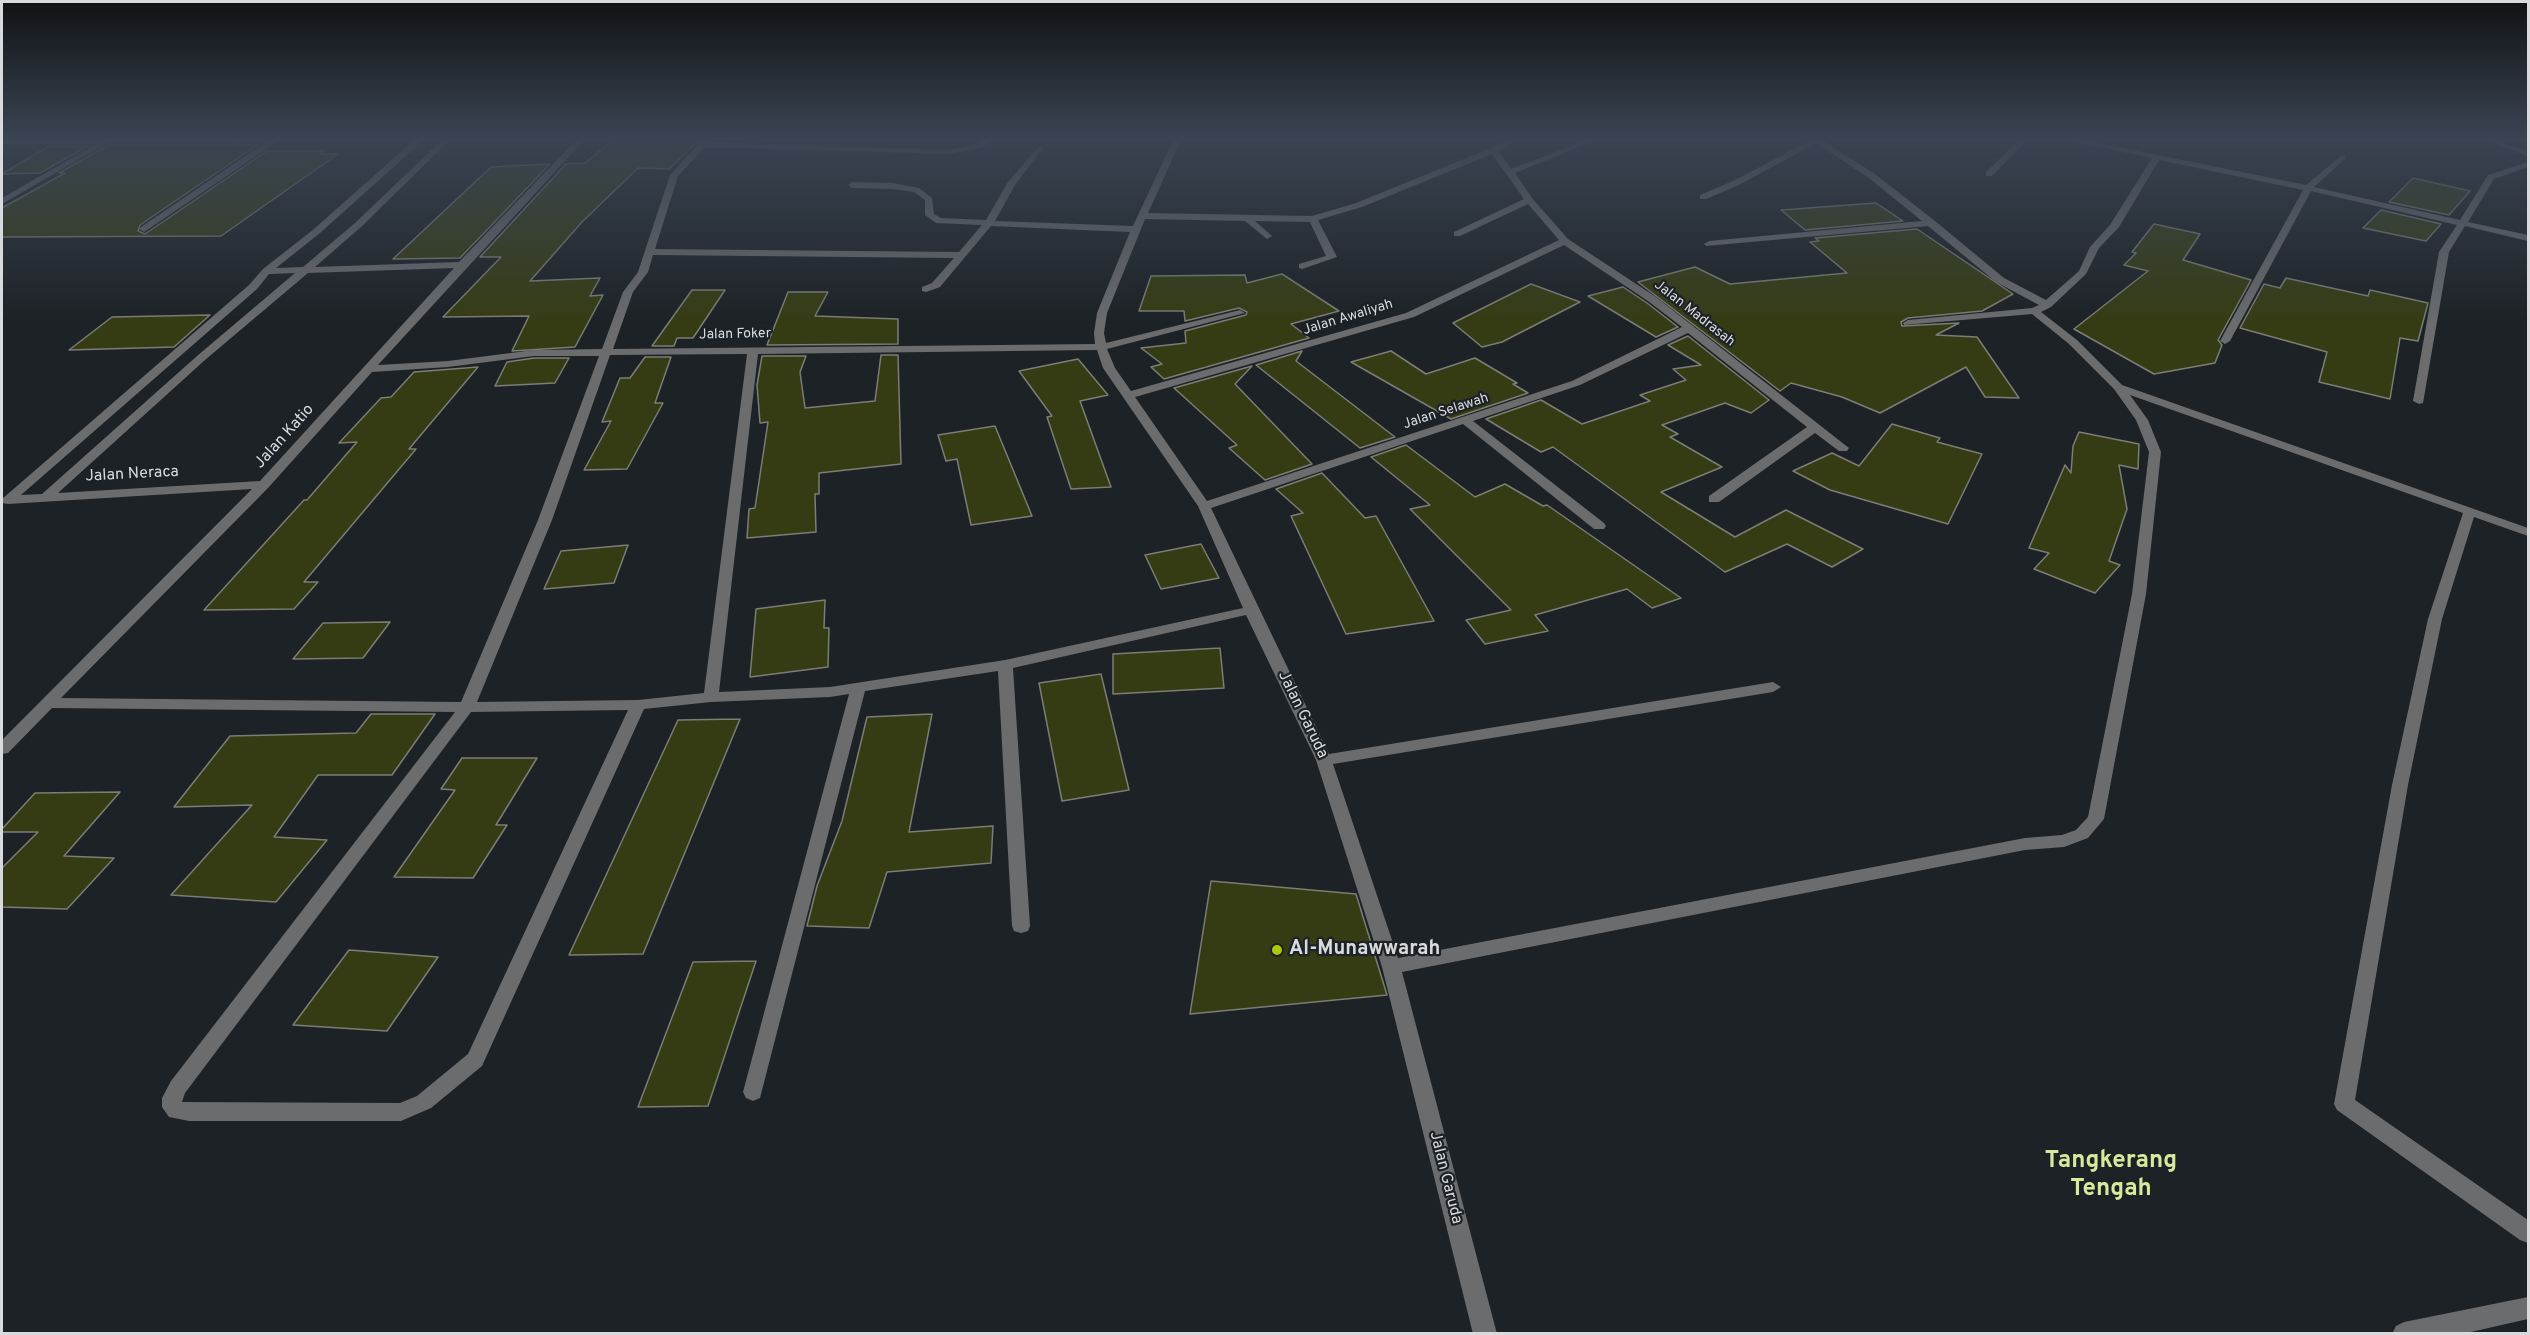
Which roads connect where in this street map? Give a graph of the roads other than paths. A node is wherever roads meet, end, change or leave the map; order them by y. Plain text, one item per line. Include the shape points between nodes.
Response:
1 (186, 200) edge
2 (350, 200) edge
3 (383, 200) edge
4 (523, 200) edge
5 (666, 200) edge
6 (929, 200) edge
7 (1002, 200) edge
8 (1149, 200) edge
9 (1371, 200) edge
10 (1529, 200) joint
11 (1903, 200) edge
12 (2131, 200) edge
13 (2301, 200) edge
14 (2362, 200) edge
15 (2477, 200) edge
16 (1313, 219) junction
17 (1249, 220) junction
18 (1139, 223) junction
19 (1932, 223) junction
20 (2463, 223) junction
21 (988, 224) junction
22 (144, 229) dead end
23 (1457, 234) dead end
24 (1267, 236) dead end
25 (2529, 238) edge
26 (1565, 241) junction
27 (1708, 244) dead end
28 (649, 252) junction
29 (962, 255) junction
30 (462, 265) junction
31 (1302, 266) dead end
32 (306, 268) junction
33 (266, 271) junction
34 (926, 288) dead end
35 (2041, 308) junction
36 (1240, 313) dead end
37 (1908, 322) dead end
38 (1689, 328) junction
39 (2225, 341) dead end
40 (1101, 347) junction
41 (753, 350) junction
42 (606, 352) junction
43 (370, 369) junction
44 (170, 385) junction
45 (137, 386) junction
46 (2118, 387) junction
47 (1129, 395) junction
48 (2419, 401) dead end
49 (1466, 421) junction
50 (1815, 428) junction
51 (1843, 448) dead end
52 (264, 484) junction
53 (46, 497) junction
54 (1714, 499) dead end
55 (5, 500) edge
56 (1204, 506) junction
57 (2470, 511) junction
58 (1599, 526) dead end
59 (2529, 532) edge
60 (1251, 610) junction
61 (1005, 664) junction
62 (1773, 687) dead end
63 (858, 690) junction
64 (711, 697) junction
65 (46, 703) junction
66 (638, 705) junction
67 (467, 707) junction
68 (4, 744) edge
69 (1324, 760) junction
70 (1021, 926) dead end
71 (1391, 966) junction
72 (753, 1092) dead end
73 (2529, 1233) edge
74 (2529, 1308) edge
75 (1485, 1334) edge
76 (2404, 1334) edge

1 - 22 street
2 - 33 street
3 - 32 street
4 - 30 street, Jalan Katio
5 - 28 street
6 - 21 street via 933,219
7 - 21 street
8 - 18 street, Jalan Garuda
9 - 16 street
10 - 23 street
10 - 26 street, Jalan Madrasah
11 - 19 street
12 - 35 street via 2114,228 2095,247 2083,272
13 - 39 street
14 - 20 street
15 - 20 street
16 - 17 street
16 - 31 street via 1332,257
17 - 18 street
17 - 24 street
18 - 21 street
18 - 40 street, Jalan Garuda via 1102,313
19 - 27 street
19 - 35 street via 2000,280
20 - 25 street
20 - 48 street via 2444,252
21 - 29 street
26 - 38 street, Jalan Madrasah via 1653,299
26 - 47 street, Jalan Awaliyah via 1410,315
28 - 29 street
28 - 42 street via 643,272 628,292
29 - 34 street via 936,285
30 - 32 street
30 - 43 street, Jalan Katio
32 - 33 street
32 - 44 street
33 - 45 street via 253,287
35 - 37 street
35 - 46 street
36 - 40 street, Jalan Foker
38 - 49 street, Jalan Selawah via 1576,383
38 - 50 street, Jalan Madrasah
40 - 41 street, Jalan Foker
40 - 47 street, Jalan Garuda via 1108,368
41 - 42 street, Jalan Foker
41 - 64 street
42 - 43 street, Jalan Foker via 534,353
42 - 67 street via 545,520
43 - 52 street, Jalan Katio
44 - 45 street
44 - 53 street
45 - 55 street
46 - 57 street
46 - 71 street via 2142,420 2155,452 2139,594 2096,819 2082,834 2064,841 2025,844
47 - 56 street, Jalan Garuda
49 - 56 street, Jalan Selawah
49 - 58 street
50 - 51 street, Jalan Madrasah
50 - 54 street
52 - 53 street, Jalan Neraca
52 - 65 street, Jalan Katio
53 - 55 street, Jalan Neraca
56 - 60 street, Jalan Garuda
57 - 59 street
57 - 73 street via 2435,619 2400,785 2344,1104
60 - 61 street
60 - 69 street, Jalan Garuda
61 - 63 street
61 - 70 street
62 - 69 street
63 - 64 street
63 - 72 street
64 - 66 street
65 - 67 street
65 - 68 street, Jalan Katio
66 - 67 street
66 - 67 street via 475,1060 424,1102 401,1112 176,1111 171,1103 178,1086
69 - 71 street, Jalan Garuda
71 - 75 street, Jalan Garuda
74 - 76 street

